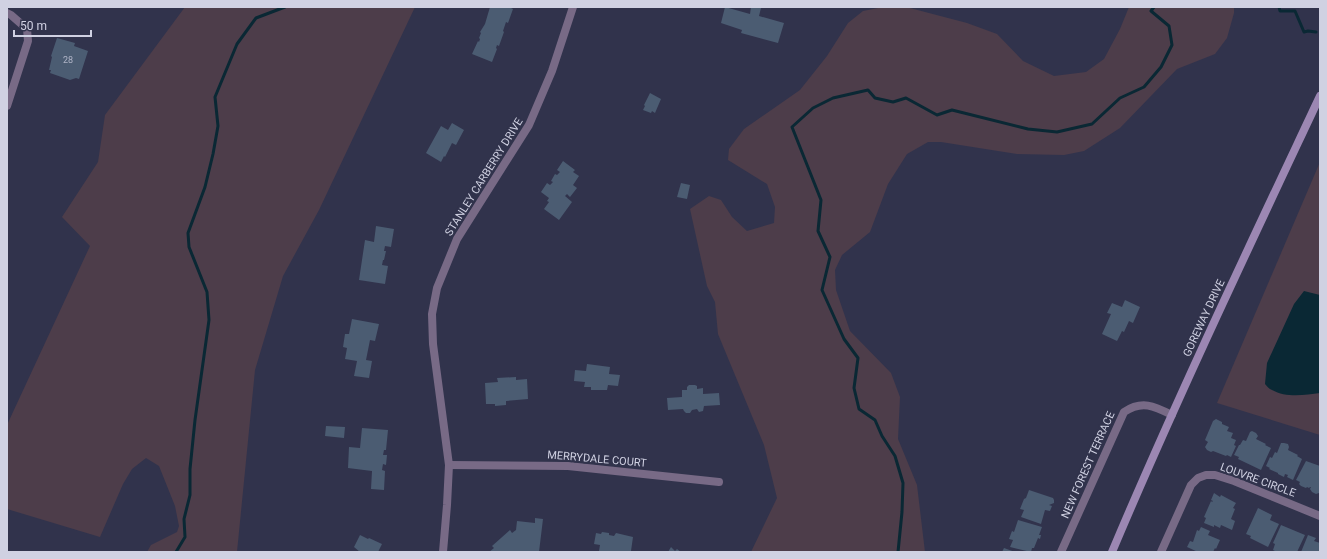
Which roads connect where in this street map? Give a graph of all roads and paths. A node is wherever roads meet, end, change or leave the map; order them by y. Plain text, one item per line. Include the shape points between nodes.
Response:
1 (573, 7) edge
2 (7, 13) edge
3 (1320, 96) edge
4 (7, 106) edge
5 (1172, 415) junction
6 (449, 465) junction
7 (720, 482) dead end
8 (1320, 516) edge
9 (443, 552) edge
10 (1061, 552) edge
11 (1112, 552) edge
12 (1161, 552) edge

1 - 6 street, STANLEY CARBERRY DRIVE via 552,71 529,125 457,239 437,288 432,314 433,344
2 - 4 street via 27,28 28,41
3 - 5 street, GOREWAY DRIVE
5 - 10 street, NEW FOREST TERRACE via 1148,405 1131,407 1124,412
5 - 11 street, GOREWAY DRIVE
6 - 7 street, MERRYDALE COURT via 568,466
6 - 9 street, STANLEY CARBERRY DRIVE
8 - 12 street, LOUVRE CIRCLE via 1234,481 1206,475 1191,485

